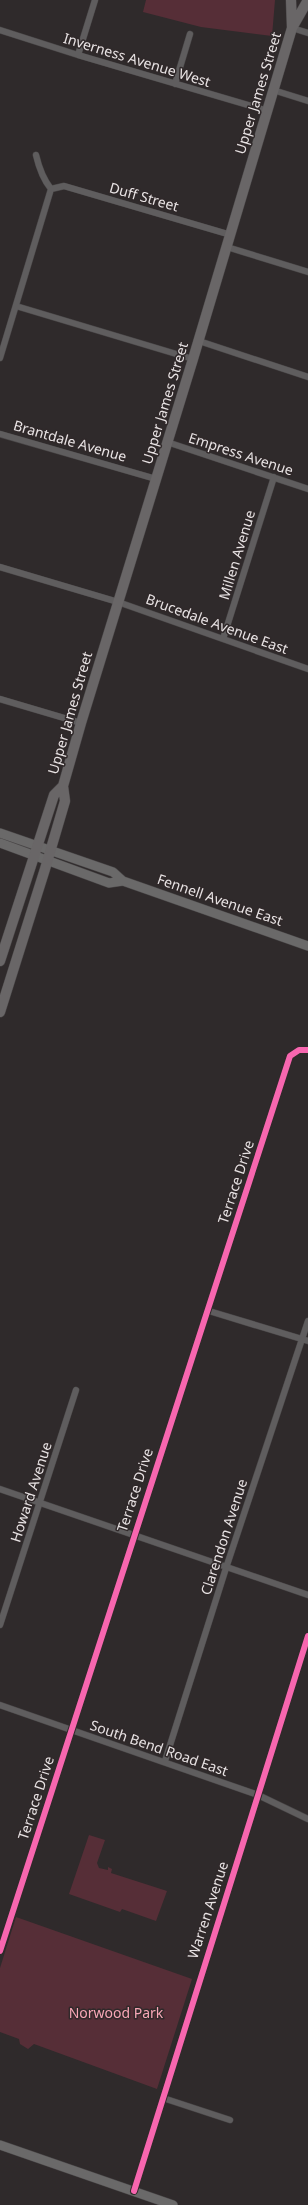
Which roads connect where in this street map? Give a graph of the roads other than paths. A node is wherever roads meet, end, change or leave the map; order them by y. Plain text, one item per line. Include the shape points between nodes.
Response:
1 (95, 0) edge
2 (291, 0) edge
3 (308, 0) edge
4 (292, 28) junction
5 (0, 30) edge
6 (308, 32) edge
7 (190, 34) dead end
8 (78, 56) junction
9 (175, 84) junction
10 (273, 90) junction
11 (308, 101) edge
12 (268, 111) junction
13 (36, 155) dead end
14 (51, 189) junction
15 (231, 235) junction
16 (227, 247) junction
17 (308, 272) edge
18 (16, 306) junction
19 (199, 341) junction
20 (0, 358) edge
21 (194, 359) junction
22 (308, 377) edge
23 (0, 434) edge
24 (167, 442) junction
25 (274, 477) junction
26 (156, 479) junction
27 (308, 489) edge
28 (0, 567) edge
29 (118, 602) junction
30 (223, 639) junction
31 (308, 669) edge
32 (0, 700) edge
33 (81, 723) junction
34 (0, 833) edge
35 (0, 844) edge
36 (45, 848) junction
37 (41, 859) junction
38 (123, 881) junction
39 (308, 946) edge
40 (0, 962) edge
41 (0, 1012) edge
42 (308, 1050) edge
43 (208, 1311) junction
44 (308, 1321) edge
45 (305, 1340) edge
46 (76, 1390) dead end
47 (0, 1489) edge
48 (40, 1503) junction
49 (133, 1536) junction
50 (226, 1568) junction
51 (308, 1595) edge
52 (0, 1625) edge
53 (308, 1636) edge
54 (0, 1705) edge
55 (70, 1730) junction
56 (165, 1761) junction
57 (258, 1796) junction
58 (308, 1820) edge
59 (0, 1951) edge
60 (163, 2098) junction
61 (230, 2120) dead end
62 (0, 2145) edge
63 (134, 2192) junction
64 (173, 2205) edge

1 - 8 street
2 - 4 main road
3 - 4 main road
4 - 6 street
4 - 10 main road, Upper James Street
5 - 8 street, Inverness Avenue West
7 - 9 street
8 - 9 street, Inverness Avenue West
9 - 12 street, Inverness Avenue West
10 - 11 street
10 - 12 main road, Upper James Street
12 - 15 main road, Upper James Street
13 - 14 street via 38,167
14 - 15 street, Duff Street via 64,186
14 - 18 street
15 - 16 main road, Upper James Street
16 - 17 street
16 - 19 main road, Upper James Street
18 - 20 street
18 - 21 street
19 - 21 main road, Upper James Street
19 - 22 street
21 - 24 main road, Upper James Street
23 - 26 street, Brantdale Avenue
24 - 25 street, Empress Avenue
24 - 26 main road, Upper James Street
25 - 27 street, Empress Avenue
25 - 30 street, Millen Avenue
26 - 29 main road, Upper James Street
28 - 29 street, Brucedale Avenue East
29 - 30 street, Brucedale Avenue East
29 - 33 main road, Upper James Street
30 - 31 street, Brucedale Avenue East
32 - 33 street
33 - 36 main road, Upper James Street via 64,786 54,795
34 - 36 main road, Fennell Avenue East
35 - 37 main road, Fennell Avenue East
36 - 37 main road, Upper James Street
36 - 37 main road, Upper James Street
36 - 38 main road, Fennell Avenue East via 112,872
37 - 38 main road, Fennell Avenue East via 109,883
37 - 40 main road, Upper James Street
37 - 41 main road, Upper James Street
38 - 39 main road, Fennell Avenue East
42 - 43 street, Terrace Drive via 299,1050 290,1056
43 - 45 street
43 - 49 street, Terrace Drive
44 - 45 street, Clarendon Avenue
45 - 50 street, Clarendon Avenue
46 - 48 street, Howard Avenue
47 - 48 street
48 - 49 street
48 - 52 street, Howard Avenue
49 - 50 street
49 - 55 street, Terrace Drive
50 - 51 street
50 - 56 street, Clarendon Avenue
53 - 57 street, Warren Avenue
54 - 55 street, South Bend Road East
55 - 56 street, South Bend Road East
55 - 59 street, Terrace Drive
56 - 57 street, South Bend Road East
57 - 58 street, South Bend Road East
57 - 60 street, Warren Avenue
60 - 61 street
60 - 63 street, Warren Avenue
62 - 63 main road
63 - 64 main road

